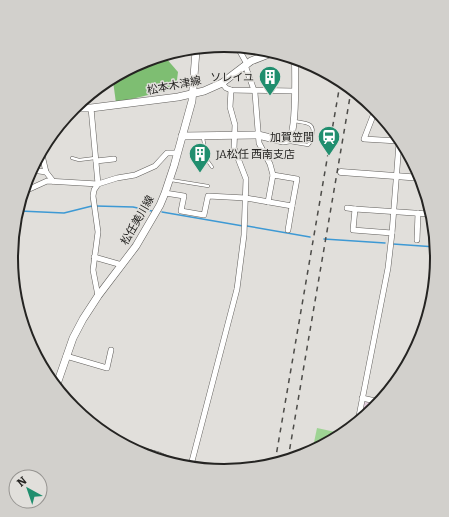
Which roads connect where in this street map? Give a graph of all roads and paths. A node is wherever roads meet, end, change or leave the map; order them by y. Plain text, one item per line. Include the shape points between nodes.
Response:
1 (240, 52) edge
2 (196, 54) edge
3 (264, 56) edge
4 (246, 64) junction
5 (295, 64) edge
6 (222, 83) junction
7 (231, 90) junction
8 (254, 91) junction
9 (294, 92) junction
10 (193, 94) junction
11 (82, 108) edge
12 (91, 108) junction
13 (373, 115) edge
14 (294, 120) junction
15 (182, 136) junction
16 (234, 136) junction
17 (258, 136) junction
18 (203, 138) dead end
19 (289, 140) junction
20 (394, 142) edge
21 (398, 147) edge
22 (177, 153) junction
23 (72, 158) dead end
24 (96, 159) junction
25 (114, 159) dead end
26 (43, 160) edge
27 (212, 167) dead end
28 (37, 171) edge
29 (46, 172) junction
30 (341, 172) dead end
31 (273, 175) junction
32 (396, 176) junction
33 (414, 177) edge
34 (170, 180) junction
35 (53, 181) junction
36 (98, 184) junction
37 (208, 186) dead end
38 (30, 188) edge
39 (165, 193) junction
40 (246, 198) junction
41 (268, 202) junction
42 (292, 206) junction
43 (347, 208) dead end
44 (355, 209) junction
45 (394, 211) junction
46 (418, 213) junction
47 (426, 214) edge
48 (288, 230) dead end
49 (392, 233) junction
50 (417, 240) dead end
51 (94, 258) junction
52 (122, 266) junction
53 (98, 296) junction
54 (112, 350) dead end
55 (66, 356) junction
56 (58, 380) edge
57 (362, 398) junction
58 (375, 401) edge
59 (359, 415) edge
60 (193, 462) edge

1 - 4 street
2 - 10 main road, 松任美川線
3 - 4 main road, 松本木津線
4 - 6 main road, 松本木津線
4 - 8 street
5 - 9 street
6 - 7 street
6 - 10 main road, 松本木津線
7 - 8 street
7 - 16 street via 230,107 235,126
8 - 9 street
8 - 17 street
9 - 14 street
10 - 12 main road, 松本木津線
10 - 15 main road, 松任美川線
11 - 12 main road, 松本木津線
12 - 24 street
13 - 20 street via 364,139
14 - 19 street
14 - 19 lane via 311,124 314,131 311,142 306,145
15 - 16 main road
15 - 22 main road, 松任美川線
16 - 17 main road
16 - 40 street via 234,151 246,179
17 - 19 main road
17 - 31 street
18 - 27 lane via 207,160
21 - 32 street
22 - 34 main road, 松任美川線
22 - 36 street via 167,153 155,166 144,172
23 - 24 lane
24 - 25 street
24 - 36 street
26 - 29 street
28 - 29 street
29 - 35 street
30 - 32 street
31 - 41 street
31 - 42 street via 297,179
32 - 33 street
32 - 45 street
34 - 37 lane
34 - 39 main road, 松任美川線
35 - 36 street
35 - 38 street
36 - 51 street via 93,196 98,232
39 - 40 street via 184,196 181,211 204,215 208,196
39 - 52 main road, 松任美川線 via 147,229
40 - 41 street
40 - 60 street via 237,289
41 - 42 street
42 - 48 street
43 - 44 street
44 - 45 street
44 - 49 street via 353,230
45 - 46 street
45 - 49 street
46 - 47 street
46 - 50 street
49 - 57 street via 388,268
51 - 52 street
51 - 53 street via 93,270
52 - 53 main road, 松任美川線
53 - 55 main road, 松任美川線 via 80,325
54 - 55 street via 107,368
55 - 56 main road, 松任美川線
57 - 58 street
57 - 59 street

